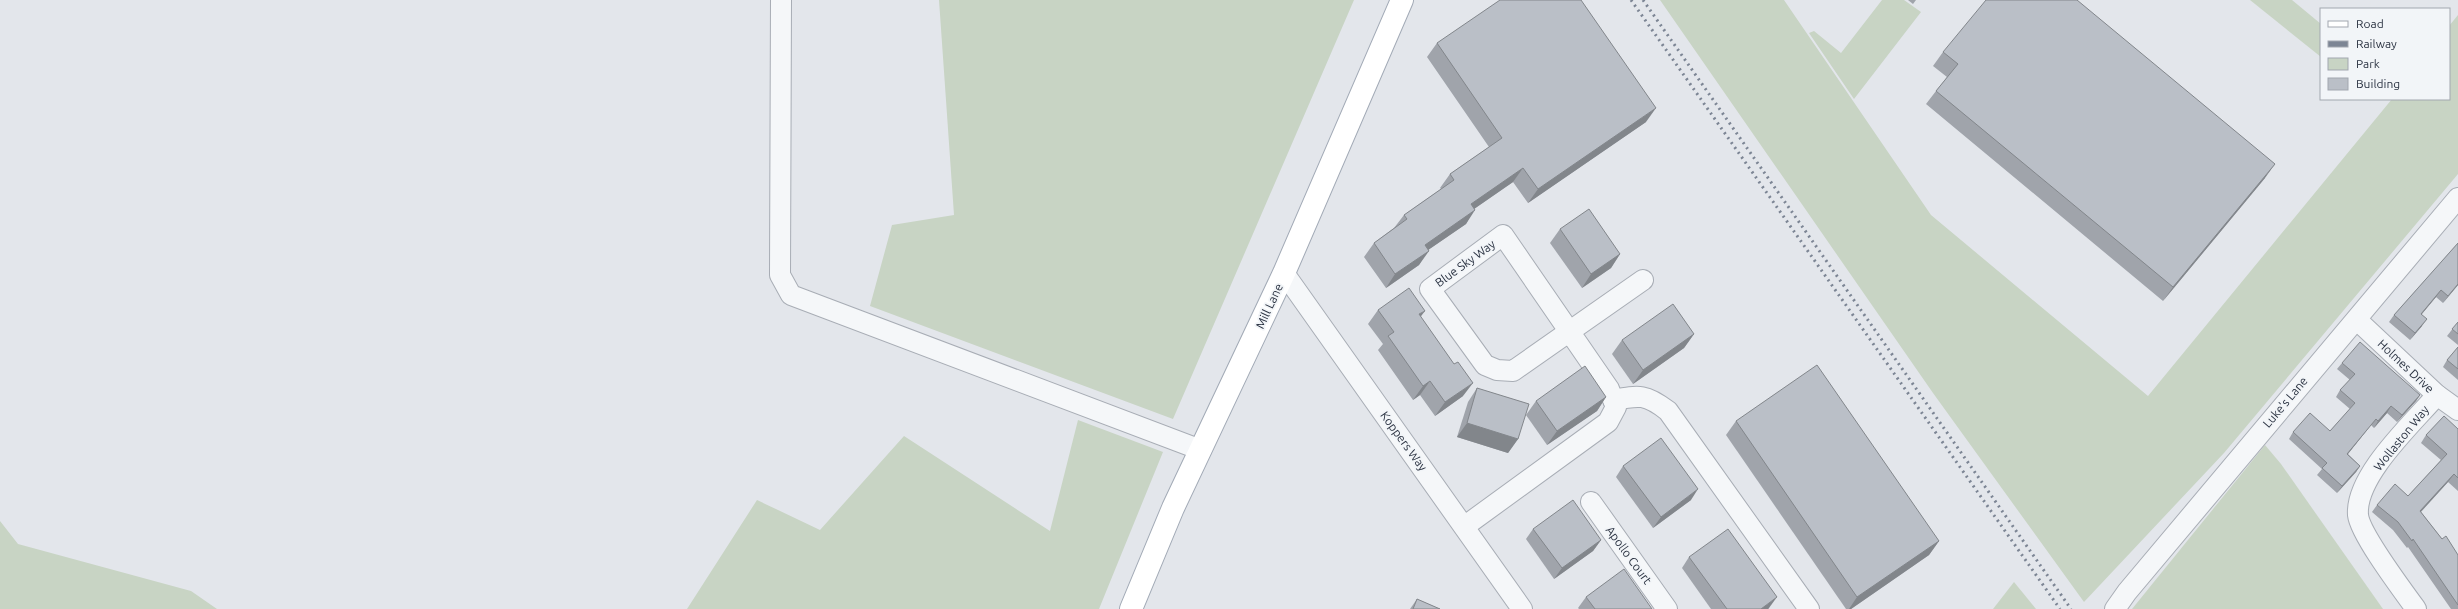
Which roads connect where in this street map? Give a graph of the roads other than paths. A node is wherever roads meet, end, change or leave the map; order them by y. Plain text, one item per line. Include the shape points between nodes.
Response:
1 (781, 0) edge
2 (1402, 0) edge
3 (2458, 198) edge
4 (1284, 273) junction
5 (1643, 280) dead end
6 (2357, 320) junction
7 (1569, 331) junction
8 (2437, 394) junction
9 (1613, 400) junction
10 (2458, 410) edge
11 (1201, 450) junction
12 (1591, 502) dead end
13 (1465, 526) junction
14 (1131, 609) edge
15 (1522, 609) edge
16 (1667, 609) edge
17 (1809, 609) edge
18 (2115, 609) edge
19 (2416, 609) edge

1 - 11 street via 780,275 791,295
2 - 4 main road, Mill Lane
3 - 6 street, Luke's Lane
4 - 11 main road, Mill Lane
4 - 13 street, Koppers Way
5 - 7 street
6 - 8 street, Holmes Drive
6 - 18 street, Luke's Lane
7 - 7 street, Blue Sky Way via 1503,235 1430,288 1485,365 1497,370 1513,370
7 - 9 street, Blue Sky Way via 1609,389
8 - 10 street, Holmes Drive
8 - 19 street, Wollaston Way via 2377,465 2360,495 2358,516 2372,546
9 - 13 street via 1616,407 1608,422
9 - 17 street via 1633,396 1651,398 1668,411
11 - 14 main road, Mill Lane via 1173,508
12 - 16 street, Apollo Court
13 - 15 street, Koppers Way

